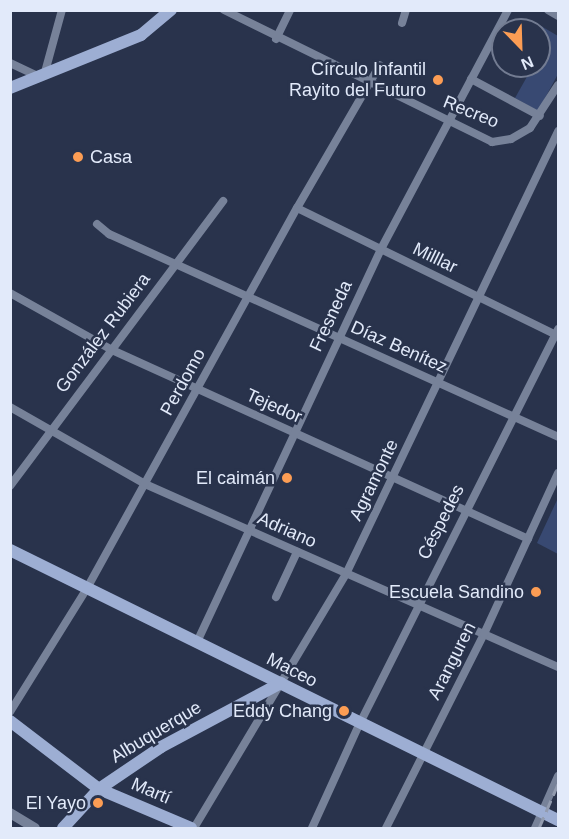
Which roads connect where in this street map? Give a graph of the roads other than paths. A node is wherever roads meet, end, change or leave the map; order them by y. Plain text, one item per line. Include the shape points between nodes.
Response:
1 (62, 10) edge
2 (171, 10) edge
3 (224, 10) edge
4 (290, 10) edge
5 (406, 10) edge
6 (508, 10) edge
7 (548, 10) edge
8 (558, 16) edge
9 (402, 23) dead end
10 (276, 39) junction
11 (10, 63) edge
12 (380, 65) dead end
13 (41, 74) junction
14 (471, 79) junction
15 (370, 85) junction
16 (558, 85) edge
17 (10, 88) edge
18 (540, 116) junction
19 (448, 121) junction
20 (558, 131) edge
21 (223, 201) dead end
22 (297, 208) junction
23 (97, 224) dead end
24 (381, 249) junction
25 (176, 264) junction
26 (10, 293) edge
27 (249, 297) junction
28 (480, 298) junction
29 (558, 333) edge
30 (339, 338) junction
31 (112, 350) junction
32 (440, 383) junction
33 (198, 390) junction
34 (10, 407) edge
35 (514, 416) junction
36 (50, 430) junction
37 (294, 433) junction
38 (558, 437) edge
39 (558, 473) edge
40 (394, 479) junction
41 (144, 484) junction
42 (10, 486) edge
43 (465, 510) junction
44 (250, 531) junction
45 (528, 539) junction
46 (10, 550) edge
47 (297, 552) junction
48 (346, 574) junction
49 (86, 590) junction
50 (276, 597) dead end
51 (418, 606) junction
52 (484, 634) junction
53 (197, 642) junction
54 (558, 667) edge
55 (281, 683) junction
56 (10, 712) edge
57 (10, 721) edge
58 (359, 725) junction
59 (422, 756) junction
60 (558, 776) edge
61 (99, 789) junction
62 (10, 813) edge
63 (542, 813) junction
64 (558, 820) edge
65 (35, 828) edge
66 (63, 828) edge
67 (192, 828) edge
68 (312, 828) edge
69 (386, 828) edge
70 (535, 828) edge

1 - 13 street
2 - 13 main road via 141,35
3 - 10 street, Recreo
4 - 10 street
5 - 9 street
6 - 14 street, Fresneda
7 - 8 street
10 - 15 street, Recreo
11 - 13 street
12 - 15 street, Perdomo
13 - 17 main road
14 - 18 street
14 - 19 street, Fresneda
15 - 19 street, Recreo
15 - 22 street, Perdomo
16 - 18 street, Recreo
18 - 19 street, Recreo via 511,140 492,142
19 - 24 street, Fresneda
20 - 28 street, Agramonte
21 - 25 street, González Rubiera
22 - 24 street, Milllar
22 - 27 street, Perdomo
23 - 25 street, Díaz Benítez via 109,234
24 - 28 street, Milllar
24 - 30 street, Fresneda
25 - 27 street, Díaz Benítez
25 - 31 street, González Rubiera
26 - 31 street, Tejedor
27 - 30 street, Díaz Benítez
27 - 33 street, Perdomo
28 - 29 street, Milllar
28 - 32 street, Agramonte
29 - 35 street, Céspedes
30 - 32 street, Díaz Benítez
30 - 37 street, Fresneda
31 - 33 street, Tejedor
31 - 36 street, González Rubiera
32 - 35 street, Díaz Benítez
32 - 40 street, Agramonte
33 - 37 street, Tejedor
33 - 41 street, Perdomo
34 - 36 street, Adriano
35 - 38 street, Díaz Benítez
35 - 43 street, Céspedes
36 - 41 street, Adriano
36 - 42 street, González Rubiera
37 - 40 street, Tejedor
37 - 44 street, Fresneda
39 - 45 street, Aranguren
40 - 43 street, Tejedor
40 - 48 street, Agramonte
41 - 44 street, Adriano
41 - 49 street, Perdomo
43 - 45 street, Tejedor
43 - 51 street, Céspedes
44 - 47 street, Adriano
44 - 53 street, Fresneda
45 - 52 street, Aranguren
46 - 49 main road, Maceo
47 - 48 street, Adriano
47 - 50 street
48 - 51 street, Adriano
48 - 55 street, Agramonte
49 - 53 main road, Maceo
49 - 56 street, Perdomo
51 - 52 street, Adriano
51 - 58 street, Céspedes
52 - 54 street, Adriano
52 - 59 street, Aranguren
53 - 55 main road, Maceo
55 - 58 main road, Maceo
55 - 61 main road, Albuquerque via 161,747
55 - 67 street, Agramonte
57 - 61 main road, Martí
58 - 59 main road, Maceo
58 - 68 street, Céspedes
59 - 63 main road, Maceo
59 - 69 street, Aranguren
60 - 63 street
61 - 66 main road, Albuquerque
61 - 67 main road, Martí
62 - 65 street
63 - 64 main road, Maceo
63 - 70 street

